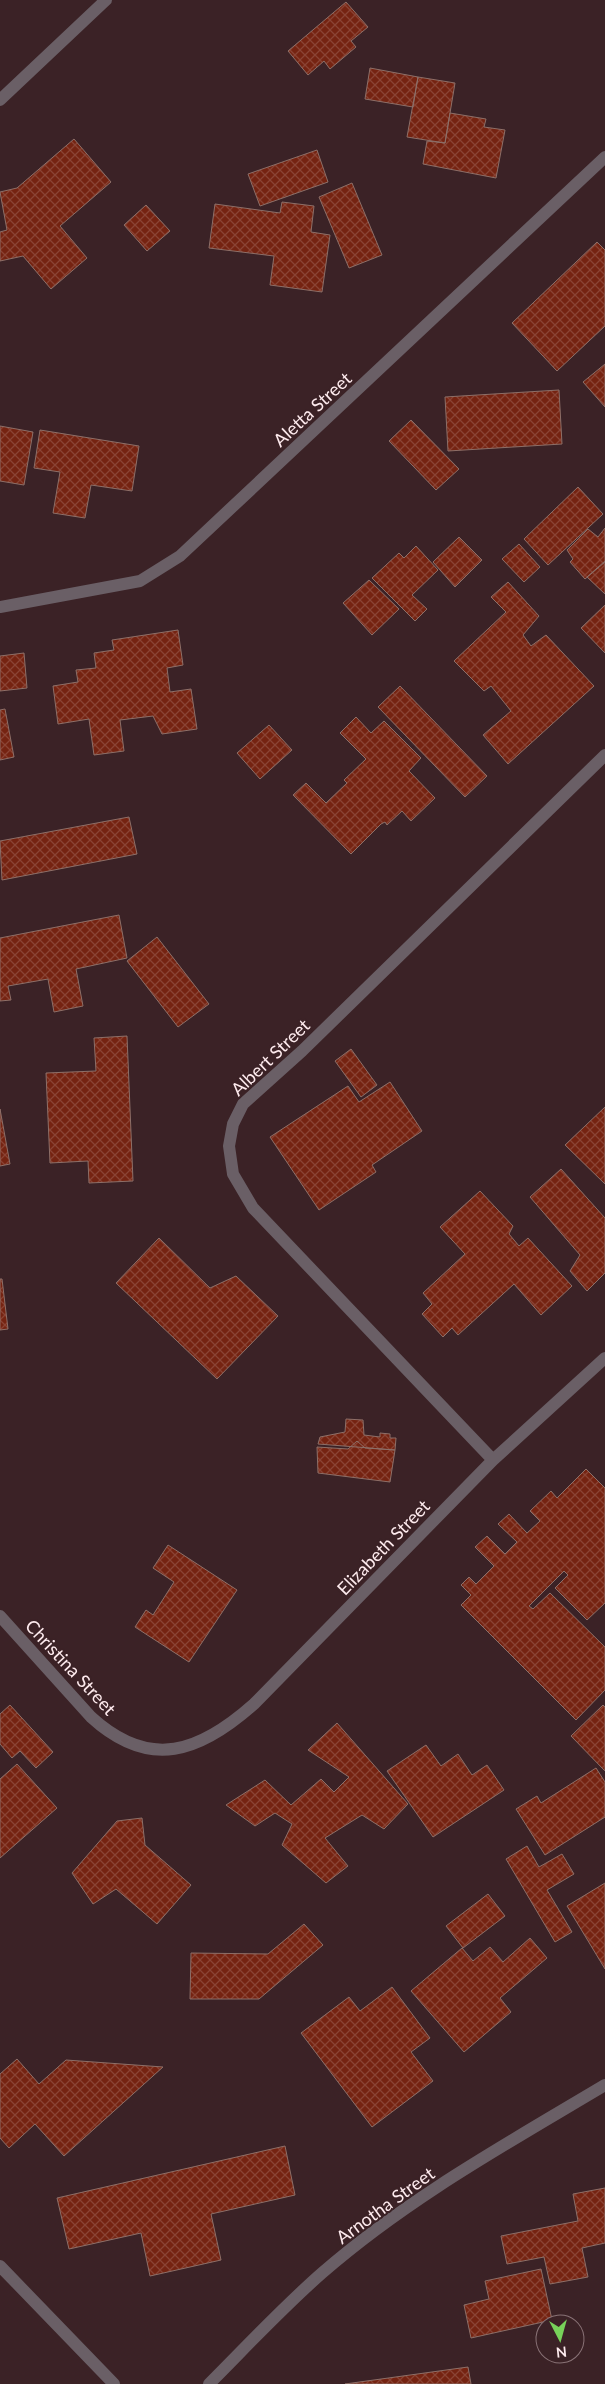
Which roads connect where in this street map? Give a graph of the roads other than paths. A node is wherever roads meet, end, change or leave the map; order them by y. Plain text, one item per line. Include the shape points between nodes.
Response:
1 (106, 0) edge
2 (0, 100) edge
3 (605, 156) edge
4 (0, 607) edge
5 (605, 755) edge
6 (605, 1358) edge
7 (492, 1460) junction
8 (0, 1616) edge
9 (178, 1748) joint
10 (605, 2085) edge
11 (0, 2266) edge
12 (114, 2384) edge
13 (209, 2384) edge

1 - 2 street
3 - 4 street, Aletta Street via 180,556 140,581
5 - 7 street, Albert Street via 309,1044 243,1104 233,1124 229,1146 233,1174 253,1208
6 - 7 street, Elizabeth Street
7 - 9 street, Elizabeth Street via 254,1704 230,1726 211,1737
8 - 9 street, Christina Street via 106,1731 122,1740 157,1749
10 - 13 street, Arnotha Street via 458,2174 369,2236 323,2272
11 - 12 street

